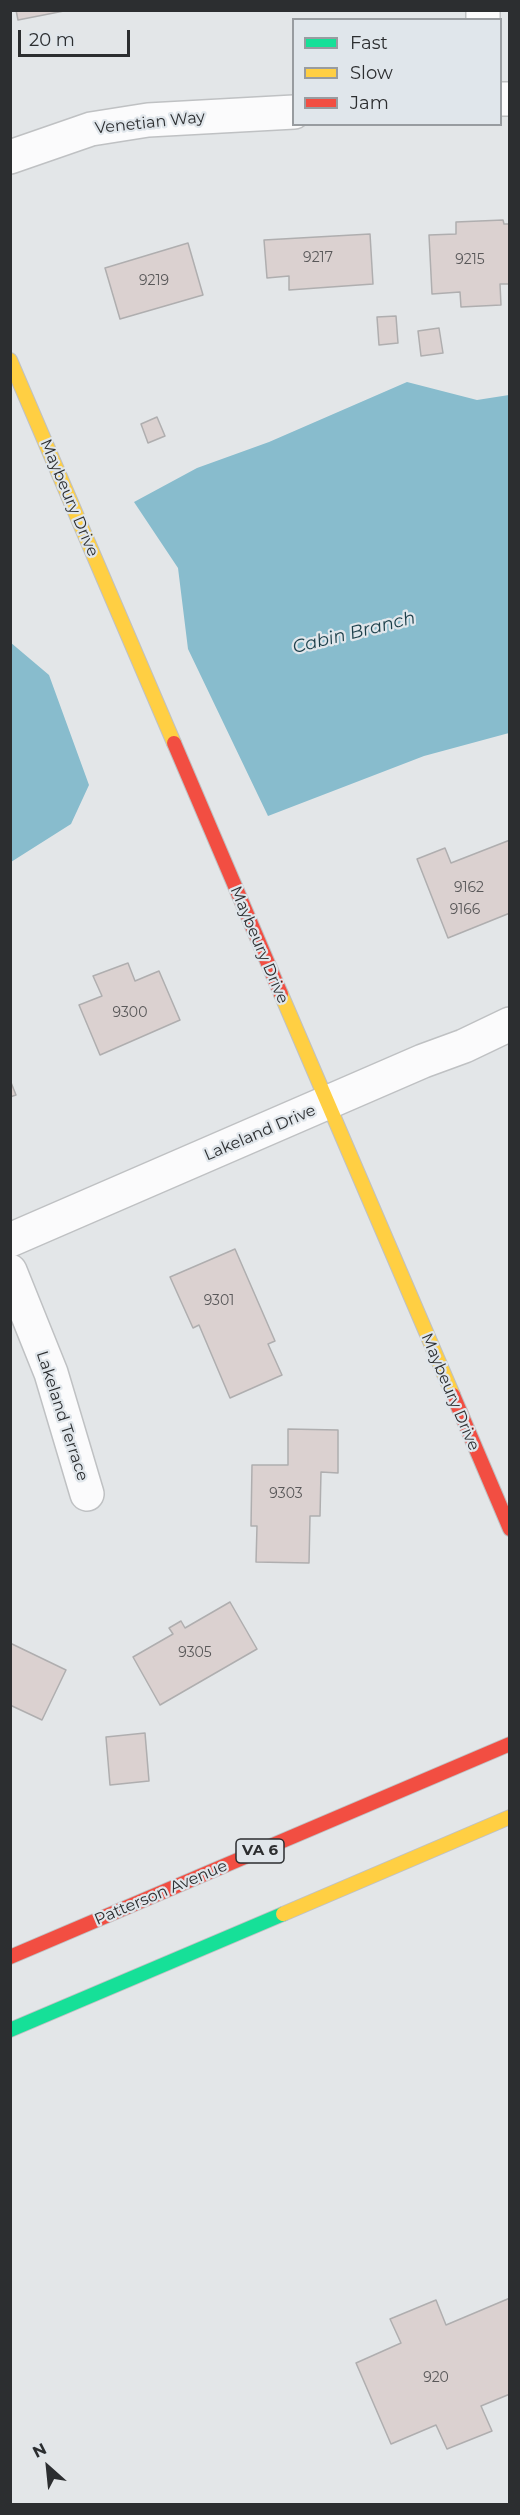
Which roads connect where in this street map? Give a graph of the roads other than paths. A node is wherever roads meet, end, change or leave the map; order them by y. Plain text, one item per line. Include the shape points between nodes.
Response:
1 (292, 112) edge
2 (10, 157) edge
3 (10, 360) edge
4 (510, 1024) edge
5 (326, 1104) junction
6 (10, 1240) edge
7 (10, 1271) edge
8 (87, 1494) dead end
9 (510, 1529) edge
10 (510, 1744) edge
11 (510, 1817) edge
12 (10, 1958) edge
13 (10, 2030) edge

1 - 2 street, Venetian Way via 148,120 91,129
3 - 5 street, Maybeury Drive
4 - 5 street, Lakeland Drive
5 - 6 street, Lakeland Drive
5 - 9 street, Maybeury Drive
7 - 8 street, Lakeland Terrace via 51,1373
10 - 12 street, Patterson Avenue / VA 6
11 - 13 street

